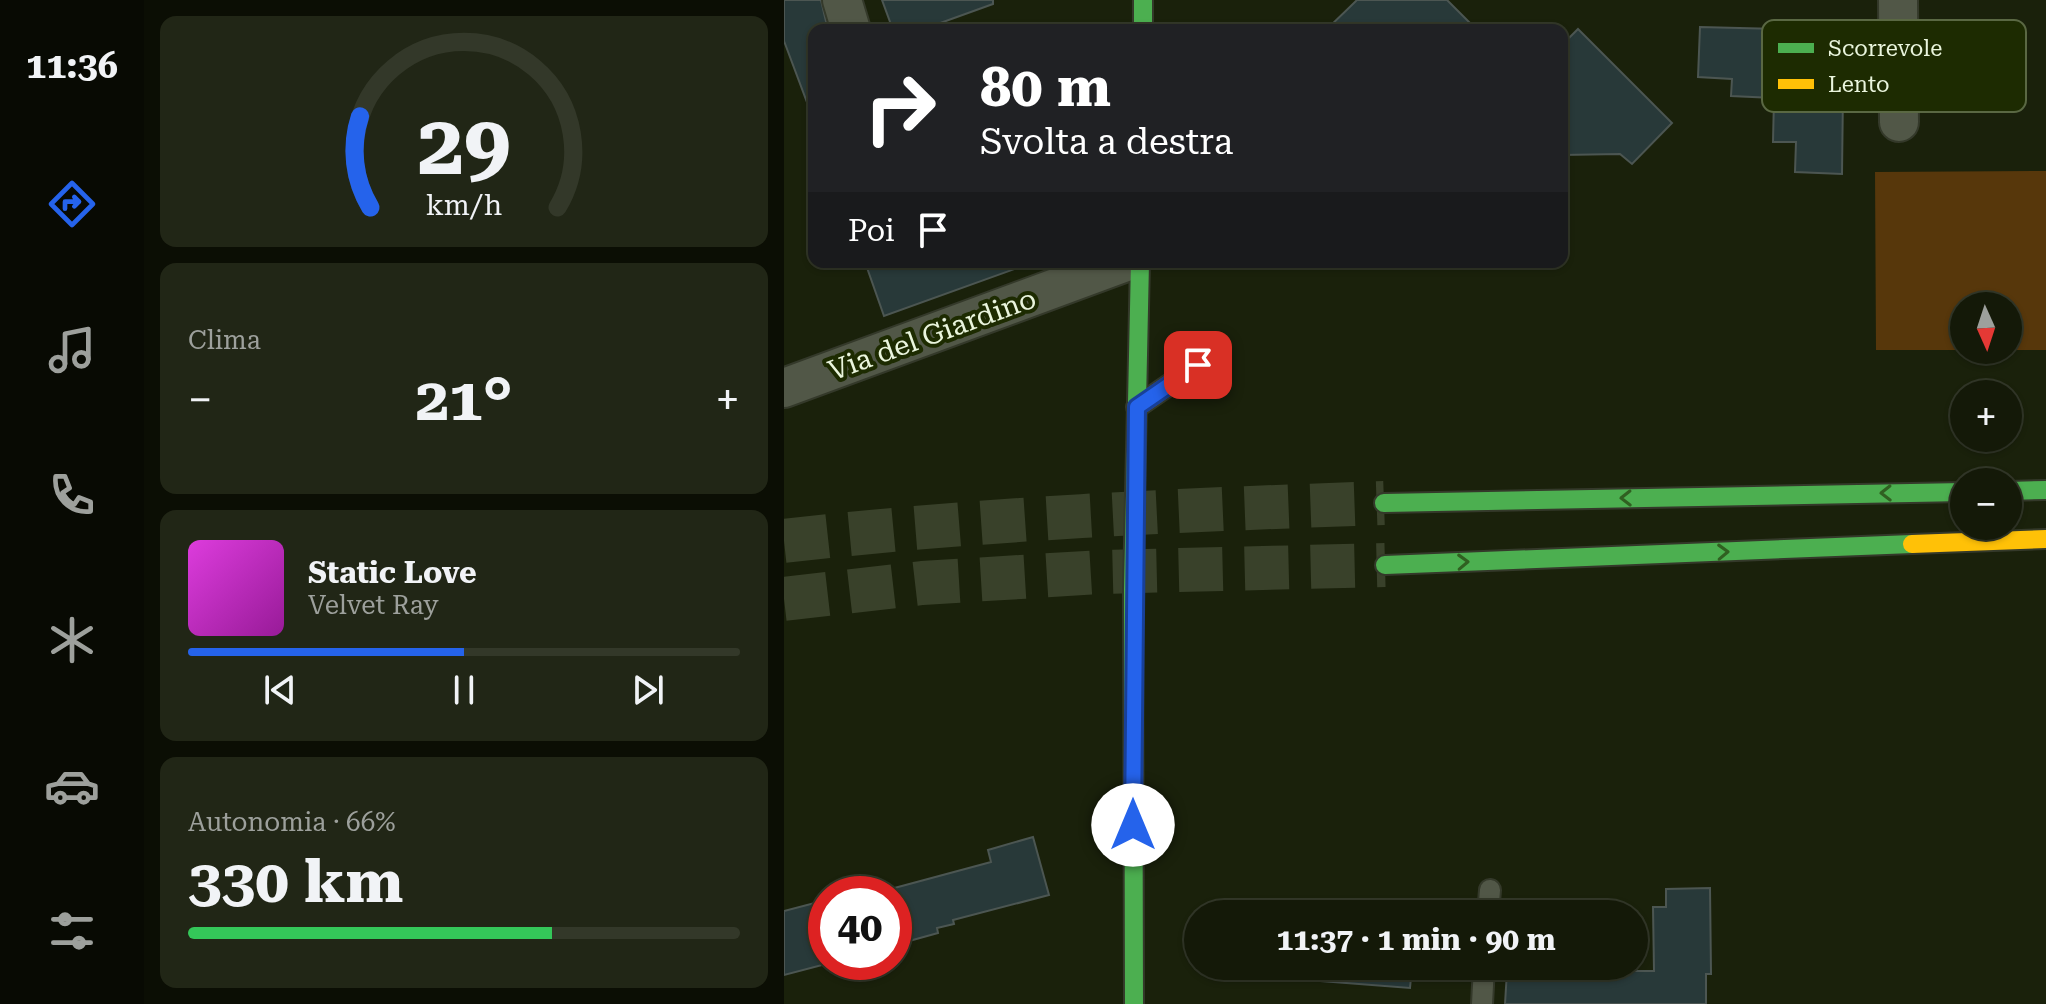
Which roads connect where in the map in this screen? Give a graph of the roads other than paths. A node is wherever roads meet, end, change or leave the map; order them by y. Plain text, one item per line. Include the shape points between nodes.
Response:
1 (842, 0) edge
2 (1143, 0) edge
3 (1898, 0) edge
4 (1898, 20) edge
5 (849, 24) edge
6 (1143, 24) edge
7 (1899, 112) edge
8 (1899, 122) dead end
9 (1110, 268) edge
10 (1140, 268) edge
11 (1218, 351) dead end
12 (784, 388) edge
13 (1137, 407) junction
14 (2046, 490) edge
15 (2022, 491) edge
16 (1950, 492) edge
17 (1384, 503) tunnel mouth
18 (2046, 539) edge
19 (1385, 565) tunnel mouth
20 (1490, 890) dead end
21 (1489, 900) edge
22 (1483, 980) edge
23 (1134, 1004) edge
24 (1482, 1004) edge

1 - 5 street
2 - 6 main road
3 - 4 street
7 - 8 street
9 - 12 street, Via del Giardino
10 - 13 main road
11 - 13 lane
13 - 23 main road
14 - 15 main road
16 -> 17 main road
19 -> 18 main road
20 - 21 lane
22 - 24 lane

